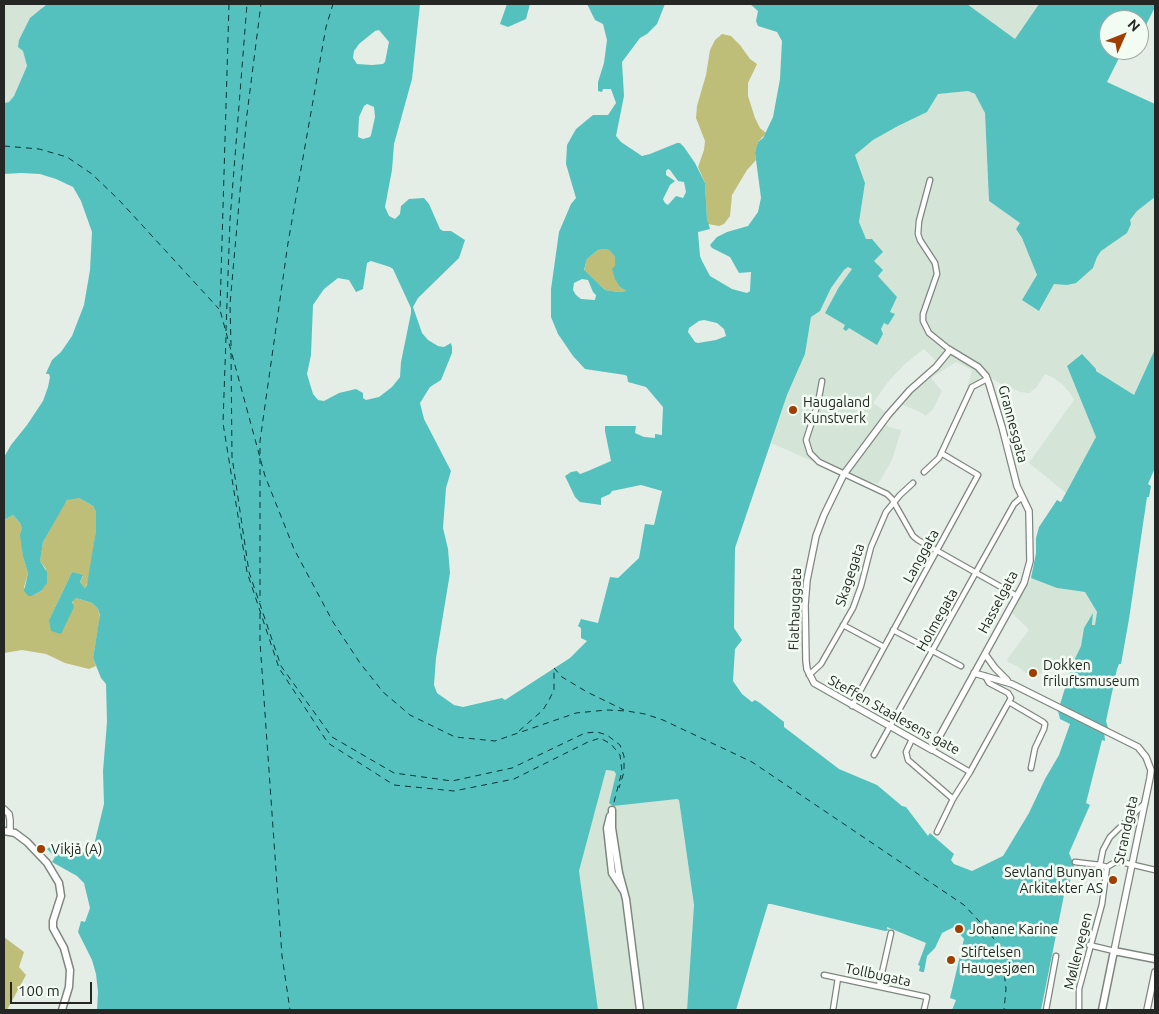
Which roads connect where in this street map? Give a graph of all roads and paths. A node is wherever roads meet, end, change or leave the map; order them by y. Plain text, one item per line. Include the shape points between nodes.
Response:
1 (930, 180) dead end
2 (950, 350) junction
3 (987, 380) junction
4 (822, 381) dead end
5 (941, 453) junction
6 (924, 472) dead end
7 (844, 474) junction
8 (1014, 474) joint
9 (913, 483) dead end
10 (1022, 497) junction
11 (893, 503) junction
12 (936, 551) junction
13 (976, 573) junction
14 (1017, 596) junction
15 (843, 624) junction
16 (893, 630) junction
17 (884, 647) junction
18 (932, 651) junction
19 (985, 654) junction
20 (961, 666) dead end
21 (974, 673) junction
22 (809, 675) junction
23 (985, 676) junction
24 (1012, 684) junction
25 (1009, 702) junction
26 (852, 706) junction
27 (890, 728) junction
28 (912, 739) junction
29 (932, 750) junction
30 (874, 755) dead end
31 (1031, 768) dead end
32 (970, 772) junction
33 (1153, 779) edge
34 (953, 799) junction
35 (1145, 802) junction
36 (613, 808) dead end
37 (4, 809) edge
38 (7, 831) edge
39 (937, 832) dead end
40 (1075, 862) dead end
41 (1100, 864) junction
42 (1132, 864) junction
43 (1107, 867) junction
44 (1155, 870) edge
45 (891, 933) dead end
46 (1090, 945) junction
47 (1114, 951) junction
48 (1056, 956) dead end
49 (1155, 959) edge
50 (1155, 972) edge
51 (824, 975) dead end
52 (838, 978) junction
53 (879, 986) junction
54 (62, 1010) edge
55 (640, 1010) edge
56 (833, 1010) edge
57 (924, 1010) edge
58 (1046, 1010) edge
59 (1079, 1010) edge
60 (1102, 1010) edge
61 (1147, 1010) edge

1 - 2 street, Grannesgata via 918,234 935,263 937,274 923,321 929,333
2 - 3 street, Grannesgata via 978,367
2 - 7 street, Flathauggata via 888,415
3 - 5 street via 972,387
3 - 8 street, Grannesgata
4 - 7 street via 806,444 814,457
5 - 6 street
5 - 12 street, Langgata via 978,475
7 - 11 street via 887,494
7 - 22 street, Flathauggata via 816,536 807,580 805,633
8 - 10 street, Hasselgata
9 - 11 street, Skagegata
10 - 13 street, Holmegata via 1014,504
10 - 14 street, Hasselgata via 1029,511 1030,561
11 - 12 street via 913,536
11 - 15 street, Skagegata via 877,528 857,597
12 - 13 street
12 - 16 street, Langgata
13 - 14 street
13 - 18 street, Holmegata
14 - 19 street, Hasselgata
15 - 17 street
15 - 22 street, Skagegata via 821,664
16 - 17 street, Langgata
16 - 18 street
17 - 26 street, Langgata
18 - 20 street
18 - 27 street, Holmegata
19 - 21 street, Hasselgata
19 - 24 street, Hasselgata
21 - 23 street
21 - 29 street, Hasselgata
22 - 26 street, Steffen Staalesens gate via 817,686
23 - 24 street
23 - 25 street via 989,683 1010,695
24 - 33 street, Strandgata via 1138,746 1150,764
25 - 31 street via 1044,724
25 - 32 street
26 - 27 street, Steffen Staalesens gate
27 - 28 street, Steffen Staalesens gate
27 - 30 street, Holmegata
28 - 29 street, Steffen Staalesens gate
28 - 34 street via 906,752 908,760
29 - 32 street, Steffen Staalesens gate
32 - 34 street
33 - 35 street, Strandgata
34 - 39 street
35 - 41 street via 1110,837
35 - 42 street, Strandgata
36 - 55 main road via 612,828 625,893
37 - 38 street via 10,820
38 - 54 main road via 20,836 38,852 59,884 61,896 53,928 68,956 70,975
40 - 41 street
41 - 43 street
42 - 43 street via 1117,861
42 - 44 street
42 - 47 street, Strandgata
43 - 46 street, Møllervegen via 1102,904
45 - 53 street
46 - 47 street
46 - 59 street, Møllervegen via 1079,990
47 - 49 main road
47 - 60 main road, Strandgata
48 - 58 street
50 - 61 street
51 - 52 street, Tollbugata
52 - 53 street, Tollbugata
52 - 56 street
53 - 57 street, Tollbugata via 927,996

